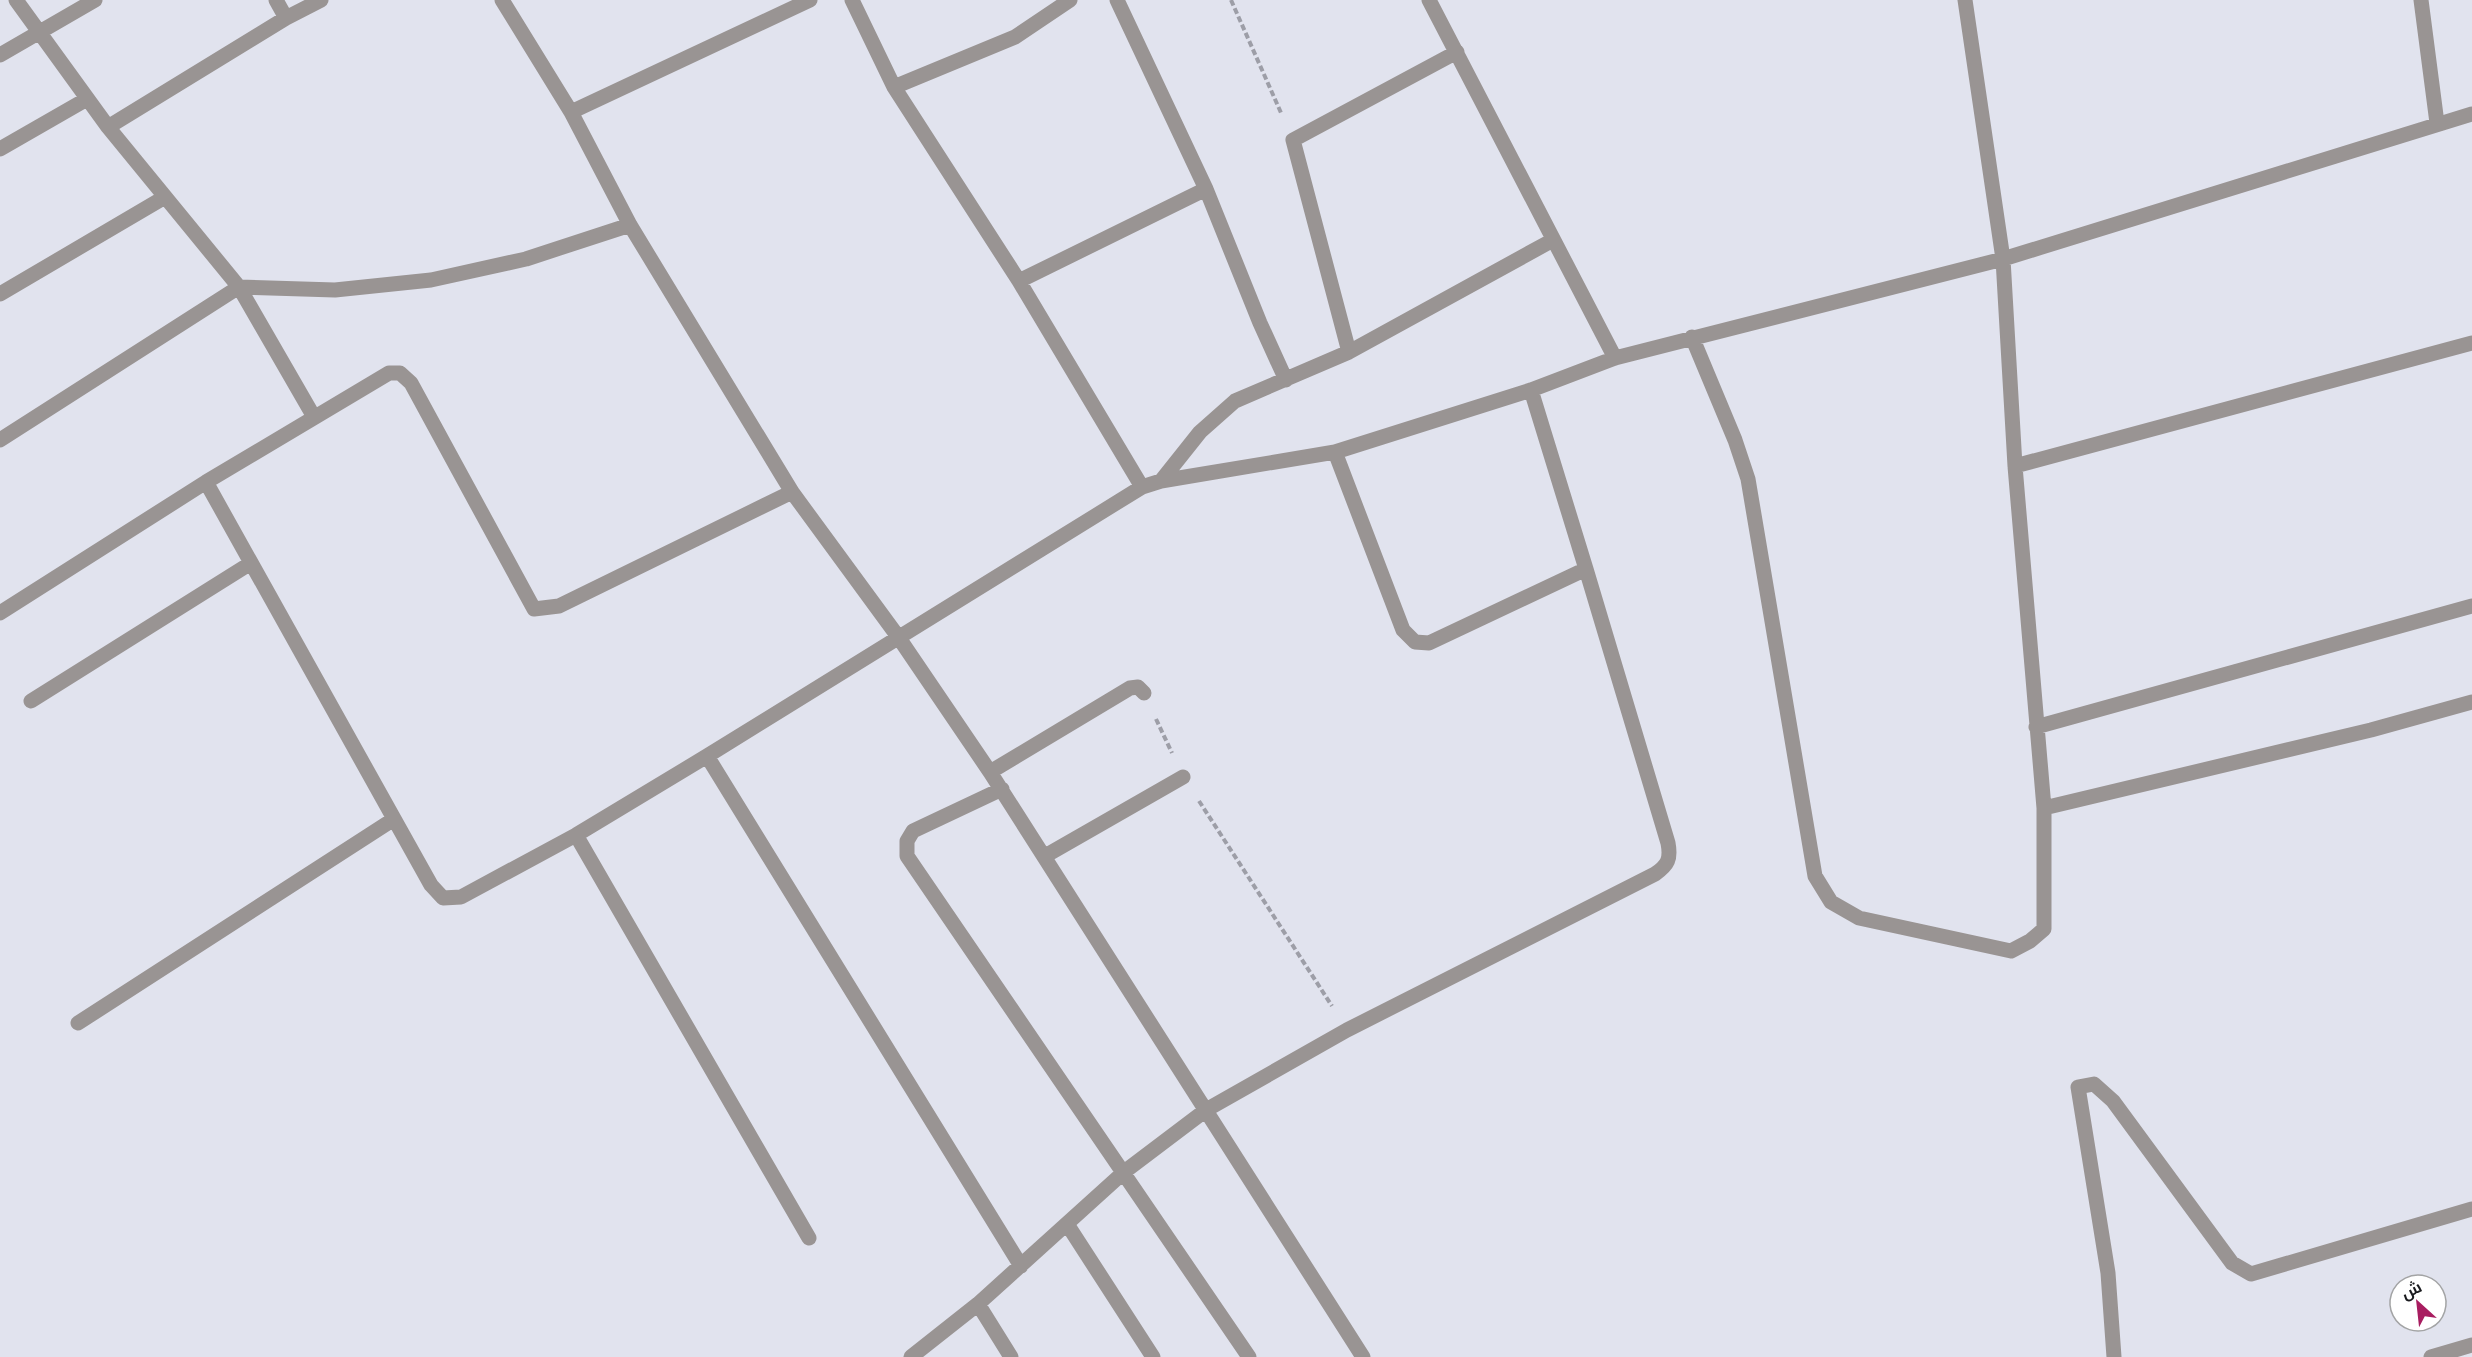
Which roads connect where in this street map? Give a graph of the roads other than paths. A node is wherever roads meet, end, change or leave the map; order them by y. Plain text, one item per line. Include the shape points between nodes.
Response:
1 (16, 0) edge
2 (95, 0) edge
3 (276, 0) edge
4 (321, 0) edge
5 (501, 0) edge
6 (810, 0) edge
7 (852, 0) edge
8 (1070, 0) edge
9 (1117, 0) edge
10 (1429, 0) edge
11 (1965, 0) edge
12 (2421, 0) edge
13 (286, 18) junction
14 (39, 33) junction
15 (1457, 52) junction
16 (0, 55) edge
17 (894, 87) junction
18 (87, 99) junction
19 (571, 112) junction
20 (2472, 114) edge
21 (2437, 123) junction
22 (108, 127) junction
23 (0, 149) edge
24 (1206, 189) junction
25 (165, 197) junction
26 (630, 225) junction
27 (1553, 240) junction
28 (2003, 259) junction
29 (1019, 281) junction
30 (239, 287) junction
31 (0, 294) edge
32 (1692, 337) junction
33 (2472, 343) edge
34 (1349, 352) junction
35 (1615, 358) junction
36 (1286, 380) junction
37 (1531, 390) junction
38 (314, 417) junction
39 (0, 440) edge
40 (1335, 452) junction
41 (2015, 466) junction
42 (1161, 481) junction
43 (206, 482) junction
44 (1142, 487) junction
45 (792, 492) junction
46 (251, 563) junction
47 (1586, 569) junction
48 (2472, 606) edge
49 (0, 613) edge
50 (899, 638) junction
51 (1144, 693) road end
52 (31, 701) dead end
53 (2472, 702) edge
54 (2036, 727) junction
55 (707, 756) junction
56 (990, 772) junction
57 (1183, 777) road end
58 (1002, 789) junction
59 (2044, 808) junction
60 (394, 819) junction
61 (576, 835) junction
62 (1046, 856) junction
63 (78, 1023) dead end
64 (1206, 1110) junction
65 (1124, 1172) junction
66 (2472, 1209) edge
67 (1067, 1224) junction
68 (808, 1238) dead end
69 (1021, 1266) junction
70 (978, 1304) junction
71 (2472, 1345) edge
72 (911, 1357) edge
73 (1011, 1357) edge
74 (1153, 1357) edge
75 (1249, 1357) edge
76 (1363, 1357) edge
77 (2114, 1357) edge
78 (2431, 1357) edge

1 - 14 street
2 - 14 street
3 - 13 street
4 - 13 street
5 - 19 street
6 - 19 street
7 - 17 street
8 - 17 street via 1015,37
9 - 24 street
10 - 15 street
11 - 28 street
12 - 21 street
13 - 22 street
14 - 16 street
14 - 18 street
15 - 27 street
15 - 34 street via 1293,140
17 - 29 street
18 - 22 street
18 - 23 street
19 - 26 street
20 - 21 street
21 - 28 street
22 - 25 street
24 - 29 street
24 - 36 street
25 - 30 street
25 - 31 street
26 - 30 street via 525,259 431,280 335,290
26 - 45 street
27 - 34 street
27 - 35 street
28 - 32 street
28 - 41 street
29 - 44 street
30 - 38 street
30 - 39 street
32 - 35 street
32 - 59 street via 1748,479 1810,851 1815,876 1831,902 1859,918 2012,951 2044,929
33 - 41 street
34 - 36 street
35 - 37 street
36 - 42 street via 1235,401 1200,432
37 - 40 street
37 - 47 street
38 - 43 street
38 - 45 street via 389,373 400,373 411,383 534,609 560,606
40 - 42 street
40 - 47 street via 1403,630 1415,642 1429,643 1442,638
41 - 54 street
42 - 44 street
43 - 46 street
43 - 49 street
44 - 50 street
45 - 50 street
46 - 52 street
46 - 60 street
47 - 64 street via 1668,843 1671,855 1667,865 1347,1030
48 - 54 street
50 - 55 street
50 - 56 street
51 - 56 street via 1138,687 1130,688
53 - 59 street
54 - 59 street
55 - 61 street
55 - 69 street
56 - 58 street
57 - 62 street
58 - 62 street
58 - 65 street via 913,831 907,841 907,856
60 - 61 street via 431,885 443,898 461,897 483,887
60 - 63 street
61 - 68 street
62 - 64 street
64 - 65 street
64 - 76 street
65 - 67 street
65 - 75 street
66 - 77 street via 2251,1274 2232,1263 2113,1101 2094,1084 2078,1087 2108,1273
67 - 69 street
67 - 74 street
69 - 70 street
70 - 72 street
70 - 73 street
71 - 78 street

